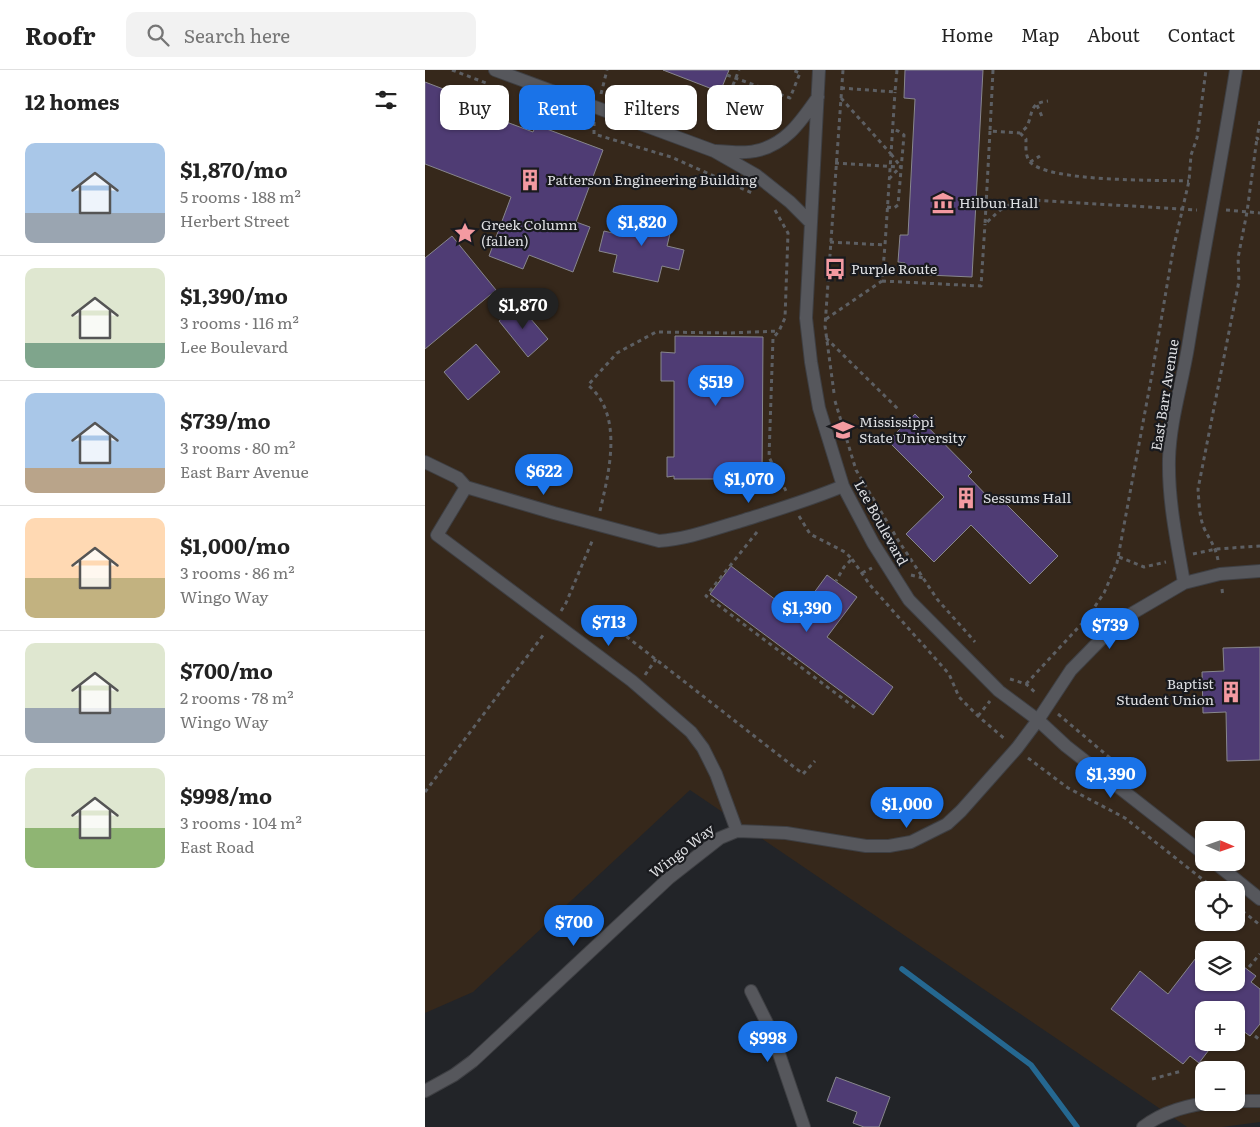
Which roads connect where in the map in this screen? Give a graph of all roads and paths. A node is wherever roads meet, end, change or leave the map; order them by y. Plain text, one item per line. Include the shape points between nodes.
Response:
1 (495, 70) edge
2 (607, 70) edge
3 (739, 70) edge
4 (791, 70) edge
5 (819, 70) edge
6 (843, 70) edge
7 (897, 70) edge
8 (993, 70) edge
9 (1206, 70) edge
10 (1236, 70) edge
11 (727, 74) dead end
12 (736, 78) junction
13 (733, 85) edge
14 (841, 88) junction
15 (895, 92) junction
16 (818, 97) junction
17 (840, 98) junction
18 (1048, 101) dead end
19 (1036, 104) junction
20 (598, 109) junction
21 (1043, 118) dead end
22 (1260, 121) edge
23 (893, 129) junction
24 (990, 131) junction
25 (1019, 133) junction
26 (1257, 138) junction
27 (1260, 142) edge
28 (713, 151) junction
29 (891, 154) junction
30 (1039, 156) dead end
31 (1030, 162) junction
32 (835, 163) junction
33 (890, 166) junction
34 (901, 167) junction
35 (889, 179) junction
36 (1189, 181) junction
37 (758, 197) dead end
38 (773, 207) dead end
39 (887, 207) junction
40 (1182, 210) junction
41 (810, 222) junction
42 (985, 224) junction
43 (830, 242) junction
44 (885, 245) junction
45 (882, 281) junction
46 (825, 320) junction
47 (779, 331) junction
48 (826, 338) junction
49 (588, 385) dead end
50 (898, 409) dead end
51 (425, 462) edge
52 (843, 486) junction
53 (466, 487) junction
54 (793, 505) junction
55 (758, 531) dead end
56 (1260, 571) edge
57 (1220, 574) junction
58 (835, 581) dead end
59 (1184, 583) junction
60 (1223, 597) dead end
61 (622, 614) dead end
62 (980, 648) dead end
63 (655, 659) junction
64 (808, 667) dead end
65 (805, 671) junction
66 (646, 675) dead end
67 (1006, 675) dead end
68 (1026, 684) junction
69 (1047, 704) junction
70 (858, 710) dead end
71 (1038, 720) junction
72 (815, 761) dead end
73 (1137, 780) dead end
74 (737, 830) junction
75 (1195, 847) edge
76 (1225, 871) edge
77 (1260, 899) edge
78 (1245, 913) edge
79 (1260, 925) edge
80 (1260, 954) edge
81 (1249, 967) dead end
82 (751, 991) dead end
83 (1255, 1036) dead end
84 (1260, 1040) edge
85 (1182, 1071) dead end
86 (1152, 1079) dead end
87 (425, 1091) edge
88 (1260, 1101) edge
89 (1245, 1102) edge
90 (1195, 1105) edge
91 (804, 1127) edge
92 (1143, 1127) edge

1 - 20 street
2 - 20 path
3 - 12 path
4 - 12 path via 800,74 790,98
5 - 16 street, Lee Boulevard
6 - 14 path
7 - 15 path
8 - 24 path
9 - 36 path
10 - 59 street, East Barr Avenue via 1169,457 1169,498
11 - 12 path
12 - 13 path
14 - 15 path
14 - 17 path
15 - 23 path
16 - 28 street via 795,129 767,148 753,152
16 - 41 street, Lee Boulevard
17 - 29 path
17 - 32 path
18 - 19 path
19 - 21 path
19 - 25 path via 1028,126
20 - 28 street
20 - 37 path via 594,134 671,157
22 - 26 path
23 - 29 path
23 - 34 path via 903,135
24 - 25 path
24 - 42 path
25 - 31 path via 1026,139
26 - 27 path
26 - 57 path via 1238,258 1239,281 1198,489 1204,527 1216,548
28 - 41 street via 756,175 791,202
29 - 33 path
29 - 34 path
30 - 31 path
31 - 36 path via 1048,172 1068,175
32 - 33 path
32 - 43 path
33 - 34 path
33 - 35 path
34 - 35 path
34 - 39 path via 898,205
35 - 39 path
36 - 40 path
38 - 47 path via 788,233 785,318
39 - 44 path
40 - 42 path via 1018,201 1006,205
40 - 68 path via 1117,563 1104,594 1087,618
41 - 52 street, Lee Boulevard via 806,318 811,362 819,408
42 - 45 path via 981,286
43 - 44 path
43 - 46 path
44 - 45 path
45 - 46 path
46 - 48 path
47 - 49 path via 656,332 617,353
47 - 54 path via 773,338 769,456
48 - 50 path
48 - 62 path via 835,400 857,470 937,599
51 - 53 street via 458,478
52 - 54 street
52 - 71 street, Lee Boulevard via 873,543 909,600 999,691
53 - 54 street via 659,541 709,531
53 - 74 street via 437,535 631,681 691,732 717,774
54 - 58 path via 810,534 852,559
55 - 65 path via 706,596
56 - 57 street
57 - 59 street
57 - 60 path
59 - 69 street via 1119,621 1071,670
61 - 63 path via 613,626
63 - 66 path
63 - 72 path via 803,774
64 - 65 path
65 - 70 path
67 - 68 path
68 - 69 path
69 - 71 street
69 - 73 path
71 - 74 street, Wingo Way via 961,811 947,824 911,842 866,846 787,833
71 - 75 street, Lee Boulevard via 1066,746
74 - 87 street, Wingo Way via 720,838 669,878 473,1061
76 - 77 street
78 - 79 path
80 - 81 path
82 - 91 street via 772,1033
83 - 84 path
85 - 86 path
88 - 89 street
90 - 92 street via 1168,1112

